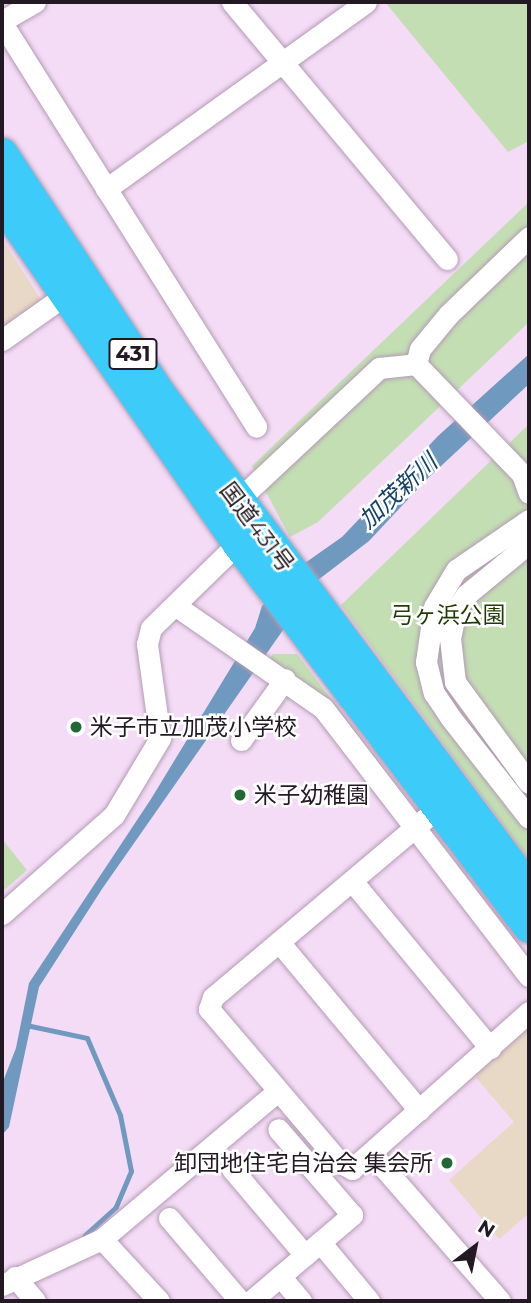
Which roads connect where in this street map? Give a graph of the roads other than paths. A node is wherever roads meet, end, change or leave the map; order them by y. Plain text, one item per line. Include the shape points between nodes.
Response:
1 (232, 2) edge
2 (366, 2) edge
3 (11, 13) edge
4 (282, 63) junction
5 (2, 154) edge
6 (106, 189) junction
7 (2, 202) edge
8 (529, 237) edge
9 (447, 259) dead end
10 (64, 296) junction
11 (2, 340) edge
12 (416, 365) junction
13 (256, 427) dead end
14 (529, 493) edge
15 (237, 501) junction
16 (529, 529) edge
17 (254, 550) junction
18 (176, 606) junction
19 (324, 636) junction
20 (285, 679) junction
21 (241, 740) dead end
22 (529, 783) edge
23 (439, 807) junction
24 (529, 818) edge
25 (414, 827) junction
26 (352, 881) junction
27 (529, 889) edge
28 (2, 914) edge
29 (529, 927) edge
30 (279, 942) junction
31 (529, 976) edge
32 (529, 1012) edge
33 (490, 1048) junction
34 (278, 1091) junction
35 (419, 1110) junction
36 (278, 1129) dead end
37 (370, 1153) junction
38 (232, 1169) dead end
39 (169, 1219) dead end
40 (102, 1239) junction
41 (313, 1249) junction
42 (280, 1276) junction
43 (8, 1281) edge
44 (35, 1301) edge
45 (159, 1301) edge
46 (240, 1301) edge
47 (251, 1301) edge
48 (301, 1301) edge
49 (369, 1301) edge
50 (500, 1301) edge

1 - 4 street
2 - 4 street
3 - 6 street
4 - 6 street
4 - 9 street
5 - 15 highway, 国道431号 / 431 via 107,316
6 - 13 street
7 - 10 highway, 国道431号 / 431
8 - 12 street via 448,315 420,348
10 - 11 street
10 - 17 highway, 国道431号 / 431
12 - 14 street via 522,474
12 - 15 street via 379,368
15 - 17 highway, 国道431号 / 431
16 - 22 street via 466,595 456,610 450,638 455,682
16 - 24 street via 456,569 434,607 426,662 434,693
17 - 18 street
17 - 19 highway, 国道431号 / 431
18 - 20 street
18 - 28 street via 151,628 147,643 160,738 114,815
19 - 23 highway, 国道431号 / 431
19 - 27 highway, 国道431号 / 431
20 - 21 street
20 - 25 street via 335,720
23 - 25 street
23 - 29 highway, 国道431号 / 431
25 - 26 street
25 - 31 street
26 - 30 street
26 - 33 street
30 - 34 street via 208,1006
30 - 35 street
32 - 33 street
33 - 35 street
34 - 37 street via 342,1165 352,1168
34 - 40 street
35 - 37 street
36 - 41 street via 352,1215
37 - 50 street
38 - 41 street
39 - 46 street
40 - 43 street
40 - 45 street
41 - 42 street
41 - 49 street
42 - 47 street
42 - 48 street
43 - 44 street

